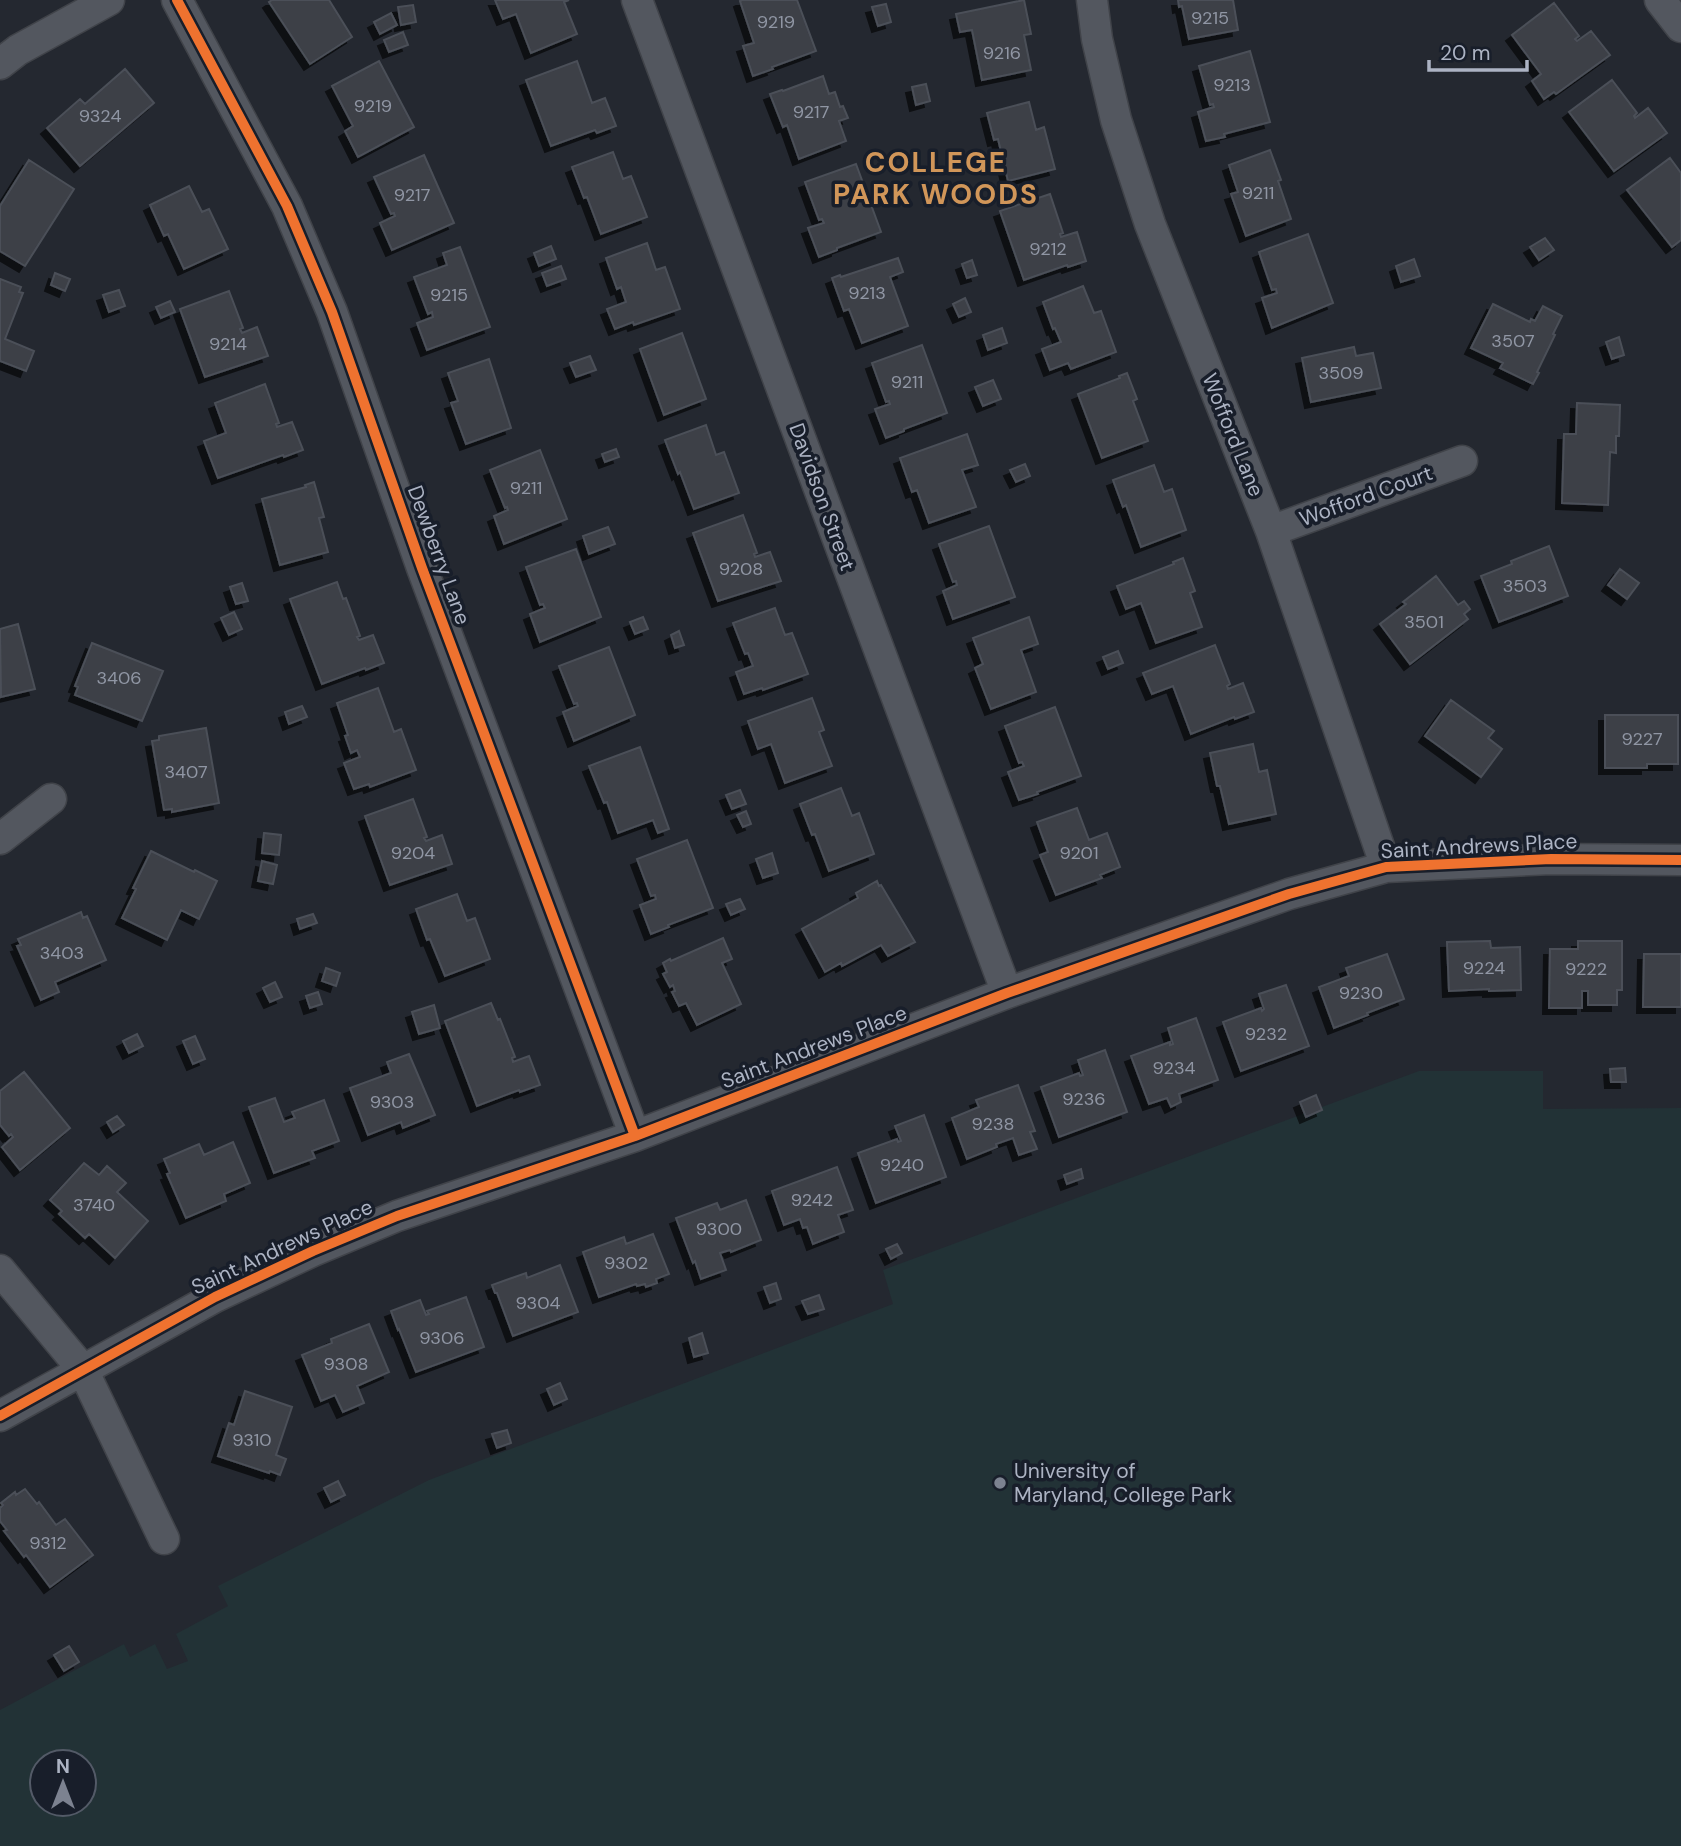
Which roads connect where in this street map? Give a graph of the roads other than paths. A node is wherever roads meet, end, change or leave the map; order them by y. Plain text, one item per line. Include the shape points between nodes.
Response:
1 (109, 0) edge
2 (177, 0) edge
3 (637, 0) edge
4 (1092, 0) edge
5 (1660, 0) edge
6 (1681, 27) edge
7 (0, 64) edge
8 (1462, 461) dead end
9 (1271, 531) junction
10 (51, 799) dead end
11 (0, 839) edge
12 (1681, 860) edge
13 (1386, 867) junction
14 (1007, 993) junction
15 (635, 1136) junction
16 (0, 1270) edge
17 (83, 1370) junction
18 (0, 1416) edge
19 (164, 1539) dead end

1 - 7 street
2 - 15 street, Dewberry Lane via 287,206 332,312 422,568
3 - 14 street, Davidson Street
4 - 9 street, Wofford Lane via 1115,120
5 - 6 street
8 - 9 street, Wofford Court
9 - 13 street, Wofford Lane
10 - 11 street
12 - 13 street, Saint Andrews Place via 1551,859
13 - 14 street, Saint Andrews Place via 1289,894
14 - 15 street, Saint Andrews Place
15 - 17 street, Saint Andrews Place via 409,1212 313,1251 215,1297
16 - 17 street
17 - 18 street, Saint Andrews Place
17 - 19 street

